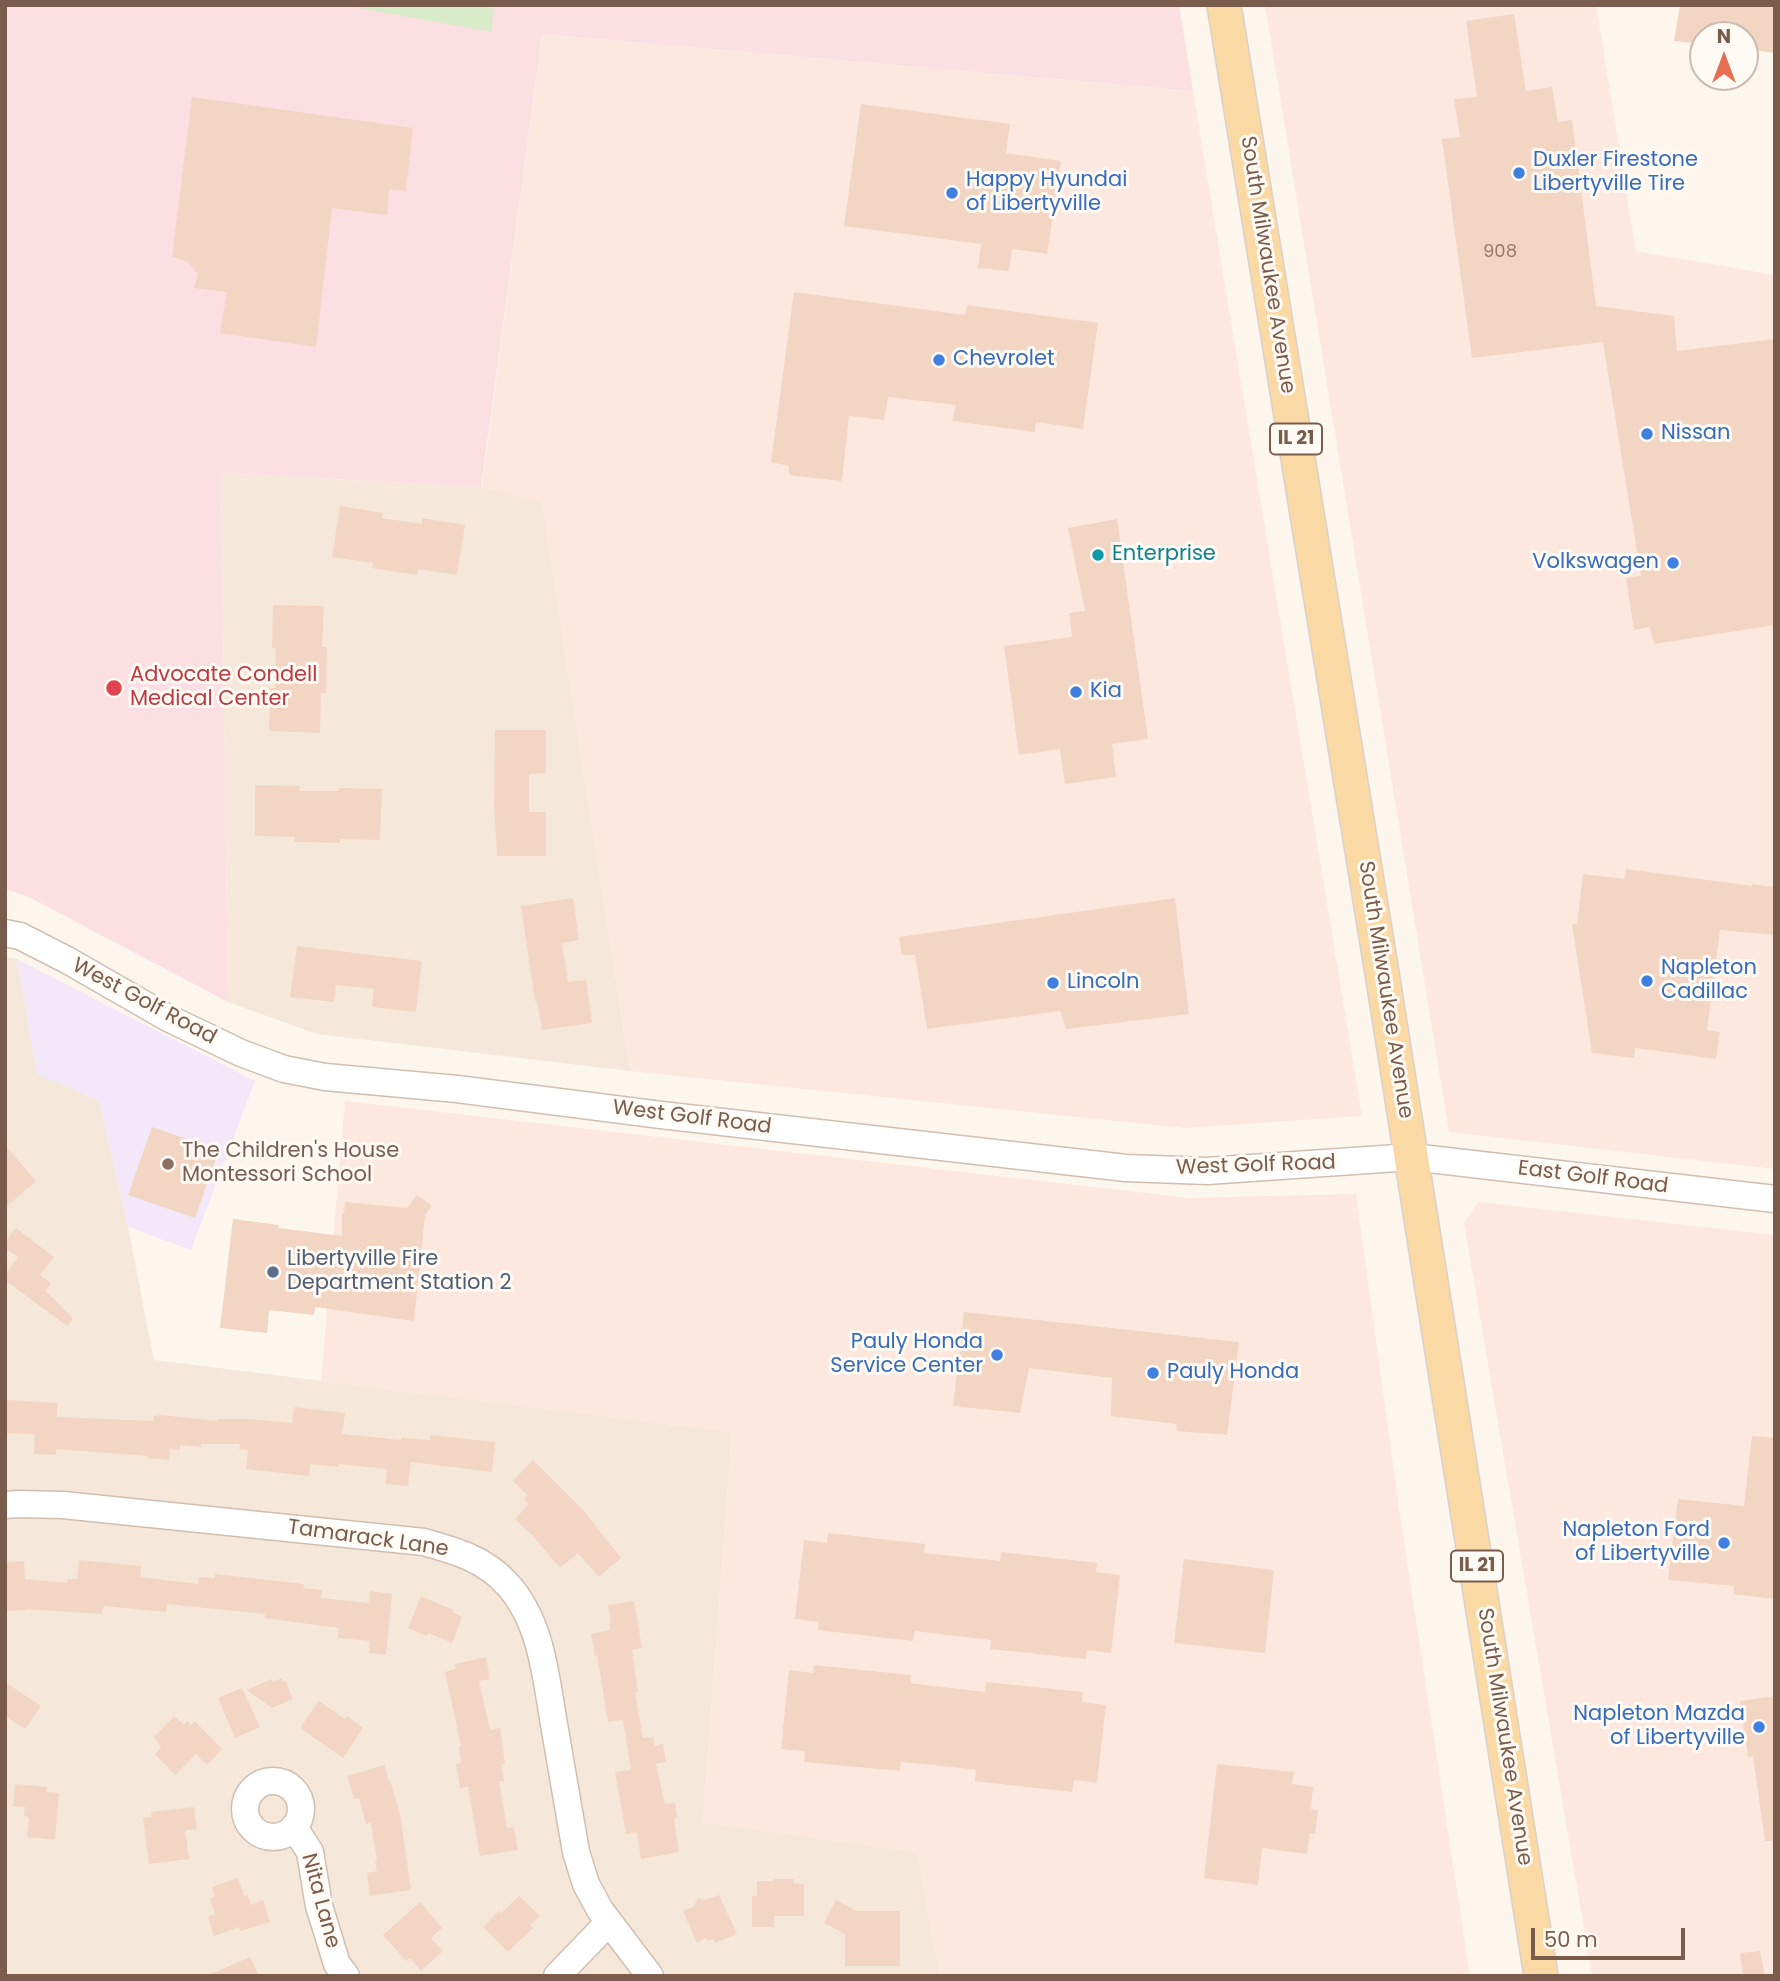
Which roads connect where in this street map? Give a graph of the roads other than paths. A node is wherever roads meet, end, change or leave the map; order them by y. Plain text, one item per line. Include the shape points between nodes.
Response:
1 (1224, 5) edge
2 (5, 933) edge
3 (1412, 1157) junction
4 (1775, 1199) edge
5 (5, 1505) edge
6 (294, 1827) dead end
7 (609, 1922) junction
8 (346, 1976) edge
9 (557, 1976) edge
10 (650, 1976) edge
11 (1541, 1976) edge

1 - 3 main road, South Milwaukee Avenue / IL 21
2 - 3 street, West Golf Road via 20,936 242,1054 325,1077 1126,1168 1207,1171
3 - 4 street, East Golf Road
3 - 11 main road, South Milwaukee Avenue / IL 21
5 - 7 street, Tamarack Lane via 63,1504 424,1542 460,1552 484,1565 508,1585 527,1613 540,1648 576,1852 586,1884
6 - 8 street, Nita Lane via 310,1852 319,1906 337,1964
7 - 9 street
7 - 10 street, Tamarack Lane

